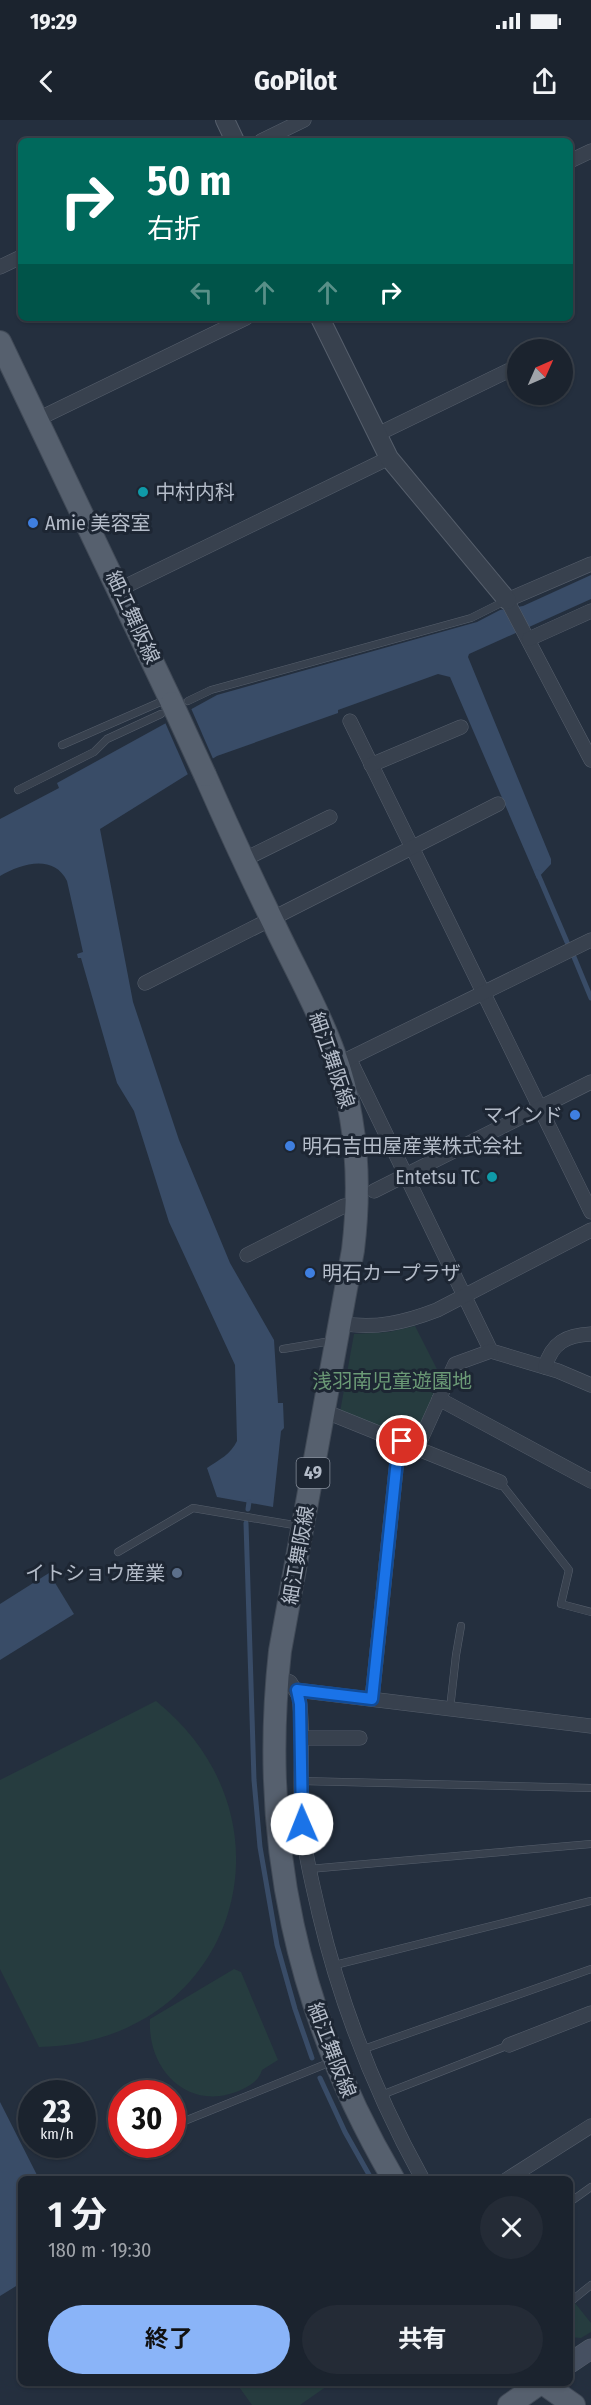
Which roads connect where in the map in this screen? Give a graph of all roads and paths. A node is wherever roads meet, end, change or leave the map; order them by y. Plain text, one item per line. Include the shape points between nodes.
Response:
1 (225, 120) edge
2 (304, 120) edge
3 (234, 138) edge
4 (267, 138) edge
5 (591, 151) edge
6 (573, 160) edge
7 (18, 258) edge
8 (0, 267) edge
9 (240, 321) edge
10 (321, 321) edge
11 (0, 342) edge
12 (507, 371) edge
13 (38, 419) junction
14 (376, 435) junction
15 (389, 458) junction
16 (591, 564) edge
17 (120, 589) junction
18 (509, 604) junction
19 (591, 611) edge
20 (526, 636) junction
21 (173, 704) junction
22 (350, 721) dead end
23 (461, 727) dead end
24 (62, 745) dead end
25 (591, 760) edge
26 (371, 765) junction
27 (18, 790) dead end
28 (498, 804) dead end
29 (330, 817) dead end
30 (412, 848) junction
31 (243, 860) junction
32 (271, 919) junction
33 (591, 940) edge
34 (145, 983) dead end
35 (483, 993) junction
36 (344, 1062) junction
37 (591, 1082) edge
38 (540, 1108) junction
39 (406, 1175) junction
40 (374, 1191) dead end
41 (357, 1206) junction
42 (591, 1212) edge
43 (591, 1230) edge
44 (246, 1255) dead end
45 (464, 1296) junction
46 (338, 1334) junction
47 (591, 1334) edge
48 (283, 1349) dead end
49 (491, 1351) junction
50 (545, 1367) junction
51 (591, 1385) edge
52 (439, 1399) junction
53 (324, 1412) junction
54 (402, 1441) junction
55 (417, 1448) junction
56 (591, 1481) edge
57 (500, 1482) joint
58 (303, 1527) junction
59 (118, 1552) dead end
60 (591, 1612) edge
61 (461, 1626) dead end
62 (277, 1677) junction
63 (297, 1690) junction
64 (372, 1699) junction
65 (450, 1709) junction
66 (591, 1726) edge
67 (301, 1738) junction
68 (360, 1738) dead end
69 (301, 1781) junction
70 (591, 1788) edge
71 (591, 1844) edge
72 (309, 1869) junction
73 (591, 1901) edge
74 (331, 1966) junction
75 (591, 1969) edge
76 (591, 2013) edge
77 (509, 2045) joint
78 (361, 2050) junction
79 (334, 2061) junction
80 (380, 2096) junction
81 (186, 2120) edge
82 (591, 2126) edge
83 (392, 2176) edge
84 (421, 2176) edge
85 (512, 2176) edge
86 (591, 2187) edge
87 (573, 2200) edge
88 (591, 2285) edge
89 (573, 2300) edge
90 (591, 2349) edge
91 (573, 2361) edge
92 (539, 2386) edge
93 (543, 2386) edge
94 (545, 2386) edge
95 (509, 2405) edge
96 (552, 2405) edge
97 (574, 2405) edge

1 - 3 street
2 - 4 street
5 - 6 street
7 - 8 street
9 - 13 street
10 - 14 street
11 - 13 main road, 細江舞阪線 / 49
12 - 14 street
13 - 17 main road, 細江舞阪線 / 49
14 - 15 street
15 - 17 street
15 - 18 street
16 - 18 street
17 - 21 main road, 細江舞阪線 / 49
18 - 20 street
18 - 21 lane
19 - 20 street
20 - 25 street
21 - 24 lane
21 - 27 lane via 107,739 94,752
21 - 31 main road, 細江舞阪線 / 49, bridge
22 - 26 street
23 - 26 street
26 - 30 street
28 - 30 street
29 - 31 street
30 - 32 street
30 - 35 street
31 - 32 main road, 細江舞阪線 / 49
32 - 34 street
32 - 36 main road, 細江舞阪線 / 49
33 - 35 street
35 - 36 street
35 - 38 street
36 - 39 street
36 - 41 main road, 細江舞阪線 / 49
37 - 38 street
38 - 39 street
38 - 42 street
39 - 40 street
39 - 45 street
41 - 44 street via 344,1206
41 - 46 main road, 細江舞阪線 / 49
43 - 45 street
45 - 46 street via 405,1321
45 - 49 street
46 - 48 lane via 325,1342
46 - 53 main road, 細江舞阪線 / 49
47 - 50 street via 562,1341 549,1351
49 - 50 street
49 - 52 street via 455,1364
50 - 51 street
52 - 55 street
52 - 56 street
53 - 54 street
53 - 58 main road, 細江舞阪線 / 49
54 - 55 street
54 - 64 street
55 - 57 street
57 - 60 lane via 570,1570 561,1604
58 - 59 lane via 193,1508
58 - 62 main road, 細江舞阪線 / 49
61 - 65 lane
62 - 63 street
62 - 79 main road, 細江舞阪線 / 49 via 274,1781 283,1877 303,1972
63 - 64 street
63 - 67 street
64 - 65 street
65 - 66 street
67 - 68 street
67 - 69 street
69 - 70 lane
69 - 72 street
71 - 72 lane
72 - 74 street
73 - 74 lane
74 - 78 street
75 - 78 lane
76 - 77 street
77 - 80 lane
78 - 80 street
79 - 81 lane
79 - 83 main road, 細江舞阪線 / 49
80 - 84 street
82 - 85 street
86 - 87 lane
88 - 89 lane
90 - 91 main road
92 - 95 main road
93 - 96 main road
94 - 97 main road

